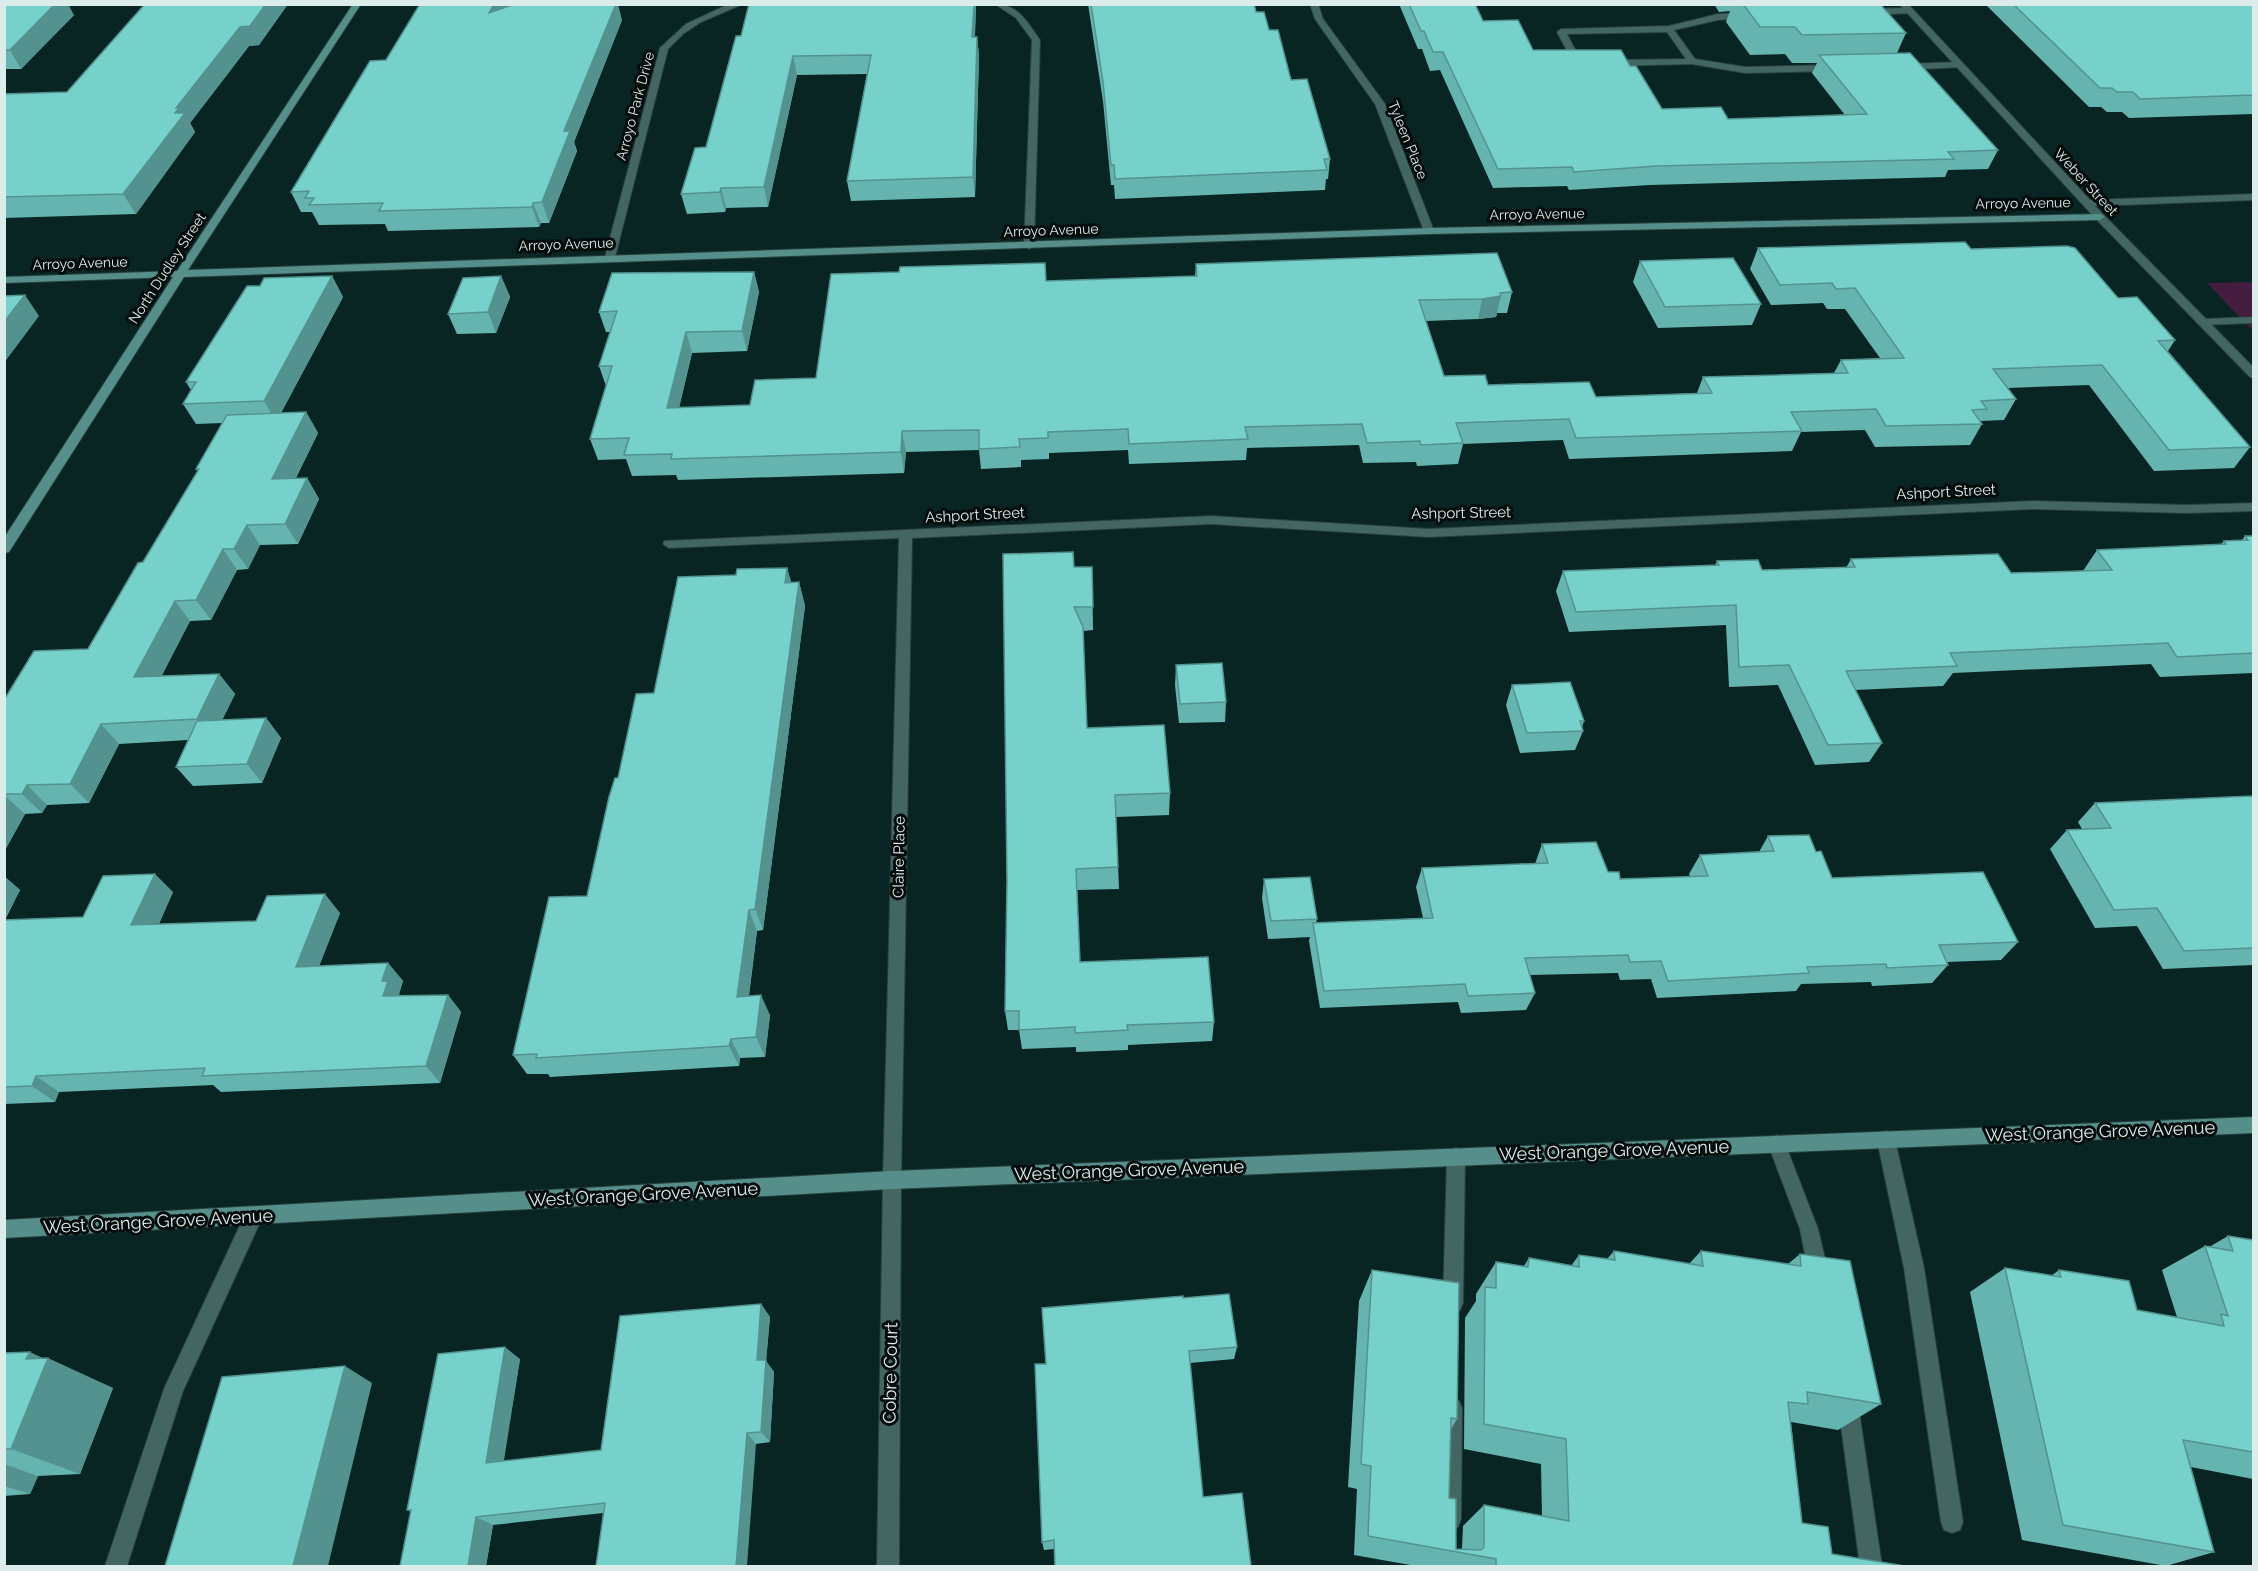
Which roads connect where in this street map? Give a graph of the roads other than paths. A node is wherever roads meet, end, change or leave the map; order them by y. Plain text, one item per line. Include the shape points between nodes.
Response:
1 (357, 4) edge
2 (740, 4) edge
3 (999, 4) edge
4 (1314, 4) edge
5 (1906, 8) edge
6 (1856, 13) edge
7 (1752, 16) edge
8 (1669, 29) junction
9 (1692, 61) junction
10 (1590, 63) edge
11 (1601, 63) edge
12 (1960, 65) junction
13 (1892, 67) edge
14 (1847, 68) edge
15 (2253, 197) edge
16 (2087, 203) junction
17 (2100, 217) junction
18 (1429, 231) junction
19 (1029, 246) junction
20 (610, 258) junction
21 (180, 275) junction
22 (4, 280) edge
23 (2253, 320) edge
24 (2202, 322) junction
25 (2253, 375) edge
26 (2253, 507) edge
27 (906, 535) junction
28 (669, 544) dead end
29 (4, 549) edge
30 (2253, 1125) edge
31 (1886, 1140) junction
32 (1777, 1144) junction
33 (1456, 1157) junction
34 (892, 1180) junction
35 (254, 1216) junction
36 (4, 1229) edge
37 (1824, 1297) edge
38 (1453, 1321) edge
39 (1844, 1389) edge
40 (1452, 1391) edge
41 (1952, 1522) dead end
42 (1450, 1543) edge
43 (116, 1566) edge
44 (888, 1566) edge
45 (1871, 1566) edge

1 - 21 street, North Dudley Street
2 - 20 street, Arroyo Park Drive via 708,13 678,32 664,48
3 - 19 street via 1019,16 1036,40
4 - 18 street, Tyleen Place via 1319,19 1380,104
5 - 6 street
5 - 12 street, Weber Street
7 - 8 street via 1718,17
8 - 9 street
8 - 10 street via 1562,32 1578,64
9 - 11 street
9 - 14 street via 1745,70
12 - 13 street
12 - 16 street, Weber Street
15 - 16 street
16 - 17 street, Weber Street
17 - 18 street, Arroyo Avenue
17 - 24 street, Weber Street
18 - 19 street, Arroyo Avenue
19 - 20 street, Arroyo Avenue
20 - 21 street, Arroyo Avenue
21 - 22 street, Arroyo Avenue
21 - 29 street, North Dudley Street
23 - 24 street
24 - 25 street, Weber Street
26 - 27 street, Ashport Street via 2033,505 1429,532 1211,520
27 - 28 street, Ashport Street
27 - 34 street, Claire Place
30 - 31 street, West Orange Grove Avenue
31 - 32 street, West Orange Grove Avenue
31 - 41 street via 1914,1268
32 - 33 street, West Orange Grove Avenue
32 - 37 street via 1809,1229
33 - 34 street, West Orange Grove Avenue
33 - 38 street
34 - 35 street, West Orange Grove Avenue
34 - 44 street, Cobre Court
35 - 36 street, West Orange Grove Avenue
35 - 43 street via 174,1389
39 - 45 street
40 - 42 street

